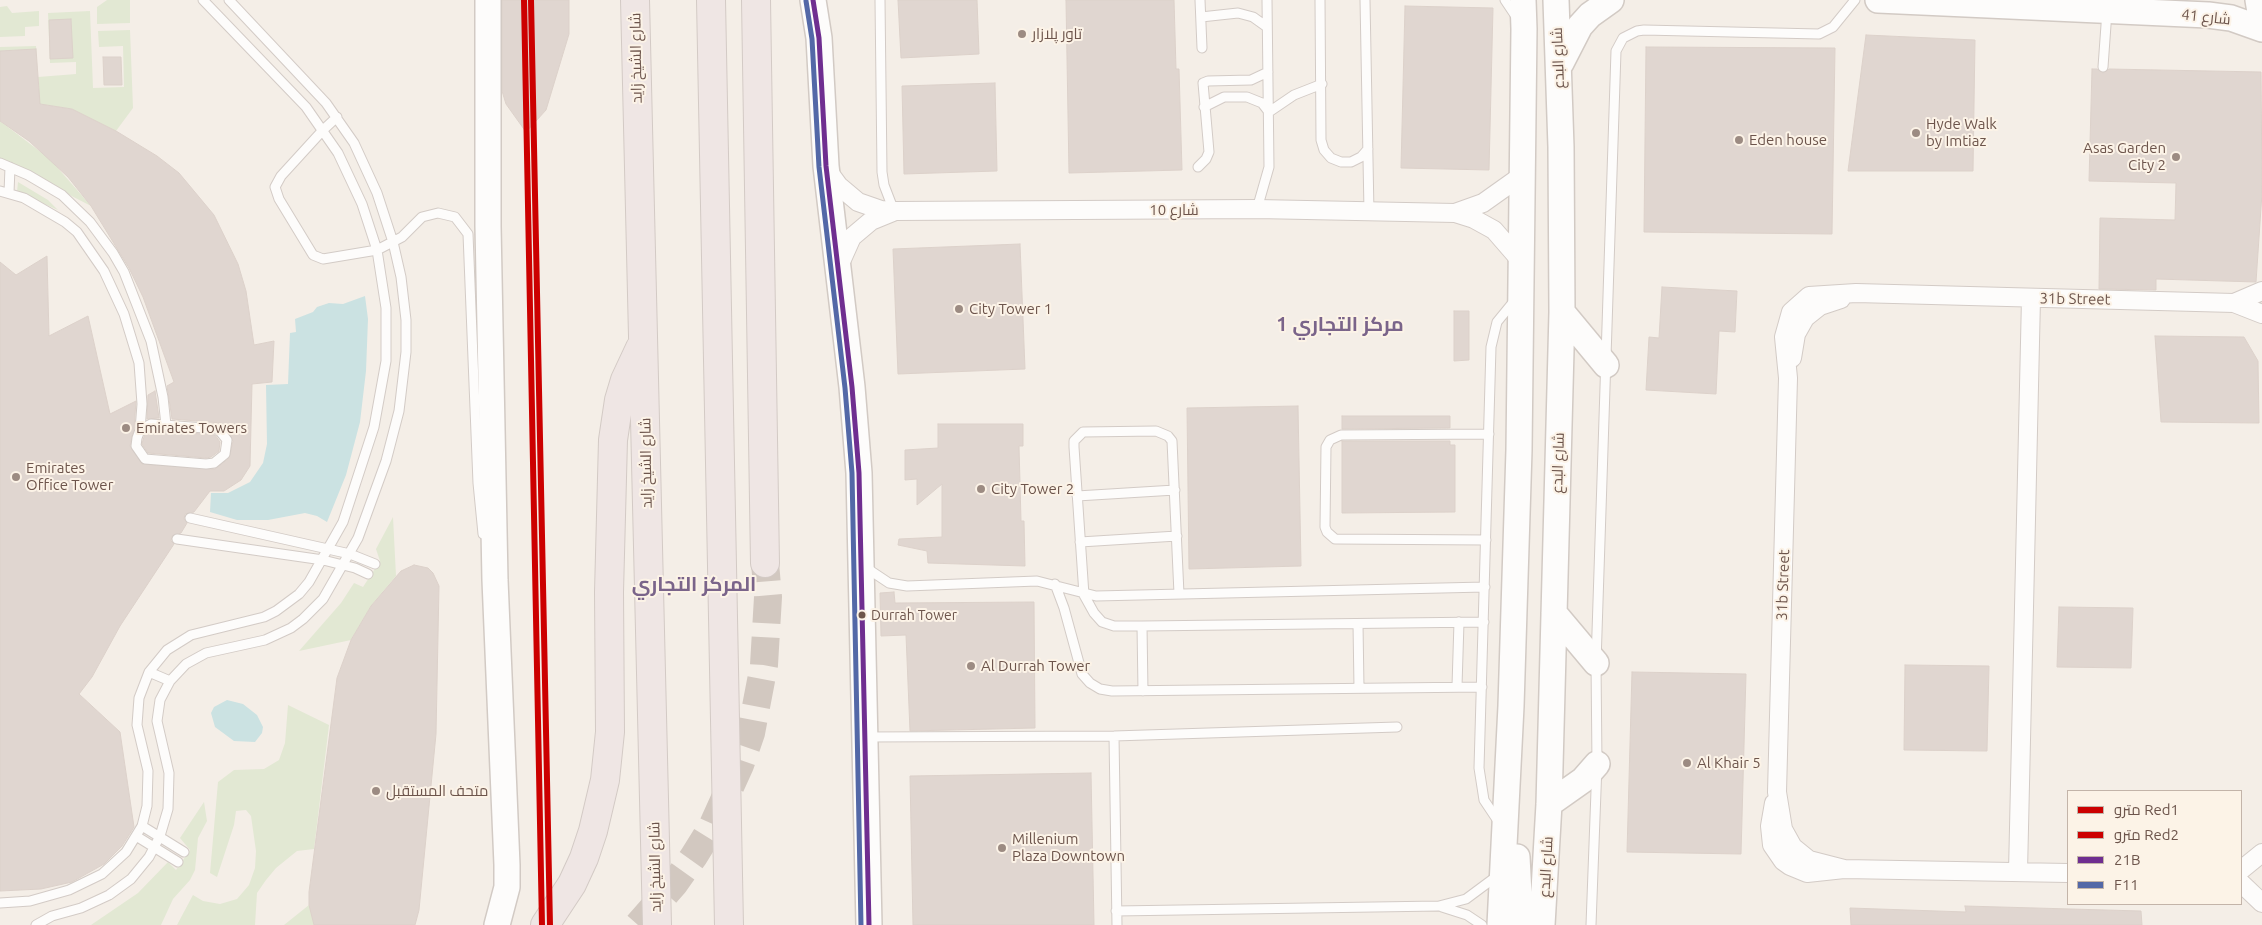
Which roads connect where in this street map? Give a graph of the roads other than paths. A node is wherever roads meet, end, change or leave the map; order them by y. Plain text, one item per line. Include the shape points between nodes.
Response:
1 (203, 0) edge
2 (229, 0) edge
3 (488, 0) edge
4 (635, 0) edge
5 (711, 0) edge
6 (756, 0) edge
7 (813, 0) edge
8 (880, 0) edge
9 (1200, 0) edge
10 (1267, 0) edge
11 (1320, 0) edge
12 (1365, 0) edge
13 (1505, 0) edge
14 (1522, 0) edge
15 (1556, 0) edge
16 (1611, 0) edge
17 (1855, 0) edge
18 (1878, 0) edge
19 (2258, 0) edge
20 (2108, 11) junction
21 (1201, 17) junction
22 (2262, 24) edge
23 (1267, 27) junction
24 (1524, 29) junction
25 (2262, 29) edge
26 (1202, 48) dead end
27 (1559, 67) junction
28 (2103, 67) dead end
29 (1268, 72) junction
30 (1322, 84) junction
31 (1204, 107) junction
32 (1269, 112) junction
33 (337, 117) junction
34 (323, 130) junction
35 (1368, 149) junction
36 (0, 163) edge
37 (826, 166) junction
38 (10, 167) junction
39 (1198, 167) dead end
40 (1521, 176) junction
41 (5, 192) edge
42 (1257, 209) junction
43 (894, 212) junction
44 (1369, 212) junction
45 (1455, 213) junction
46 (393, 242) junction
47 (376, 250) junction
48 (1520, 260) junction
49 (837, 272) junction
50 (2262, 291) edge
51 (1520, 294) junction
52 (2031, 298) junction
53 (2234, 302) junction
54 (1562, 312) junction
55 (2262, 314) edge
56 (643, 342) junction
57 (1606, 365) junction
58 (166, 425) junction
59 (140, 430) junction
60 (1489, 434) junction
61 (1175, 490) junction
62 (1077, 496) junction
63 (190, 518) dead end
64 (1177, 536) junction
65 (177, 539) dead end
66 (1486, 540) junction
67 (1080, 542) junction
68 (329, 549) junction
69 (350, 554) junction
70 (323, 560) junction
71 (765, 563) tunnel mouth
72 (375, 564) dead end
73 (862, 564) junction
74 (344, 565) junction
75 (368, 574) dead end
76 (495, 580) junction
77 (1055, 584) junction
78 (1485, 587) junction
79 (1179, 594) junction
80 (1084, 595) junction
81 (1554, 613) junction
82 (1459, 622) junction
83 (1484, 622) junction
84 (1358, 624) junction
85 (1142, 626) junction
86 (1596, 663) junction
87 (149, 672) junction
88 (170, 681) junction
89 (1457, 686) junction
90 (1482, 687) junction
91 (1359, 688) junction
92 (1143, 691) junction
93 (1397, 728) dead end
94 (1114, 736) junction
95 (865, 737) junction
96 (1597, 764) junction
97 (1549, 804) junction
98 (142, 826) junction
99 (1506, 835) junction
100 (136, 836) junction
101 (160, 836) junction
102 (156, 846) junction
103 (184, 852) dead end
104 (2262, 853) edge
105 (178, 862) dead end
106 (2242, 869) edge
107 (1501, 872) junction
108 (2018, 872) junction
109 (2067, 873) edge
110 (2242, 884) edge
111 (2262, 902) edge
112 (0, 903) edge
113 (1439, 906) junction
114 (1116, 911) junction
115 (36, 925) edge
116 (497, 925) edge
117 (545, 925) edge
118 (657, 925) edge
119 (729, 925) edge
120 (869, 925) edge
121 (1117, 925) edge
122 (1482, 925) edge
123 (1500, 925) edge
124 (1536, 925) edge
125 (1591, 925) edge

1 - 34 lane via 288,86
2 - 33 lane via 303,76
3 - 76 street via 488,226
4 - 56 highway, شارع الشيخ زايد
5 - 119 highway
6 - 71 highway
7 - 37 street via 819,38
8 - 43 lane via 882,172
9 - 21 lane
10 - 23 lane
11 - 30 lane
12 - 35 lane
13 - 24 lane
14 - 24 street
15 - 27 street, شارع البدع
16 - 27 street via 1580,26
17 - 57 lane via 1833,27 1819,34 1644,30 1630,34 1619,44 1615,58
18 - 20 street, شارع 41
19 - 22 street
20 - 25 street, شارع 41 via 2232,18
20 - 28 lane
21 - 23 lane via 1238,13 1253,17
21 - 26 lane
23 - 29 lane
24 - 40 street
27 - 54 street, شارع البدع
29 - 31 lane via 1251,80 1205,81 1202,87
29 - 32 lane
30 - 32 lane via 1294,95
30 - 35 lane via 1321,140 1324,150 1331,158 1351,162
31 - 32 lane via 1224,97 1247,97 1258,100
31 - 39 lane via 1209,152
32 - 42 lane via 1269,167
33 - 34 lane
33 - 46 lane via 354,143 373,185
34 - 47 lane via 351,178
34 - 47 lane via 280,176 276,193 313,255 323,259
35 - 44 lane
36 - 38 lane
37 - 43 street, شارع 10 via 839,186 853,198 869,207
37 - 49 street
38 - 41 lane
38 - 58 lane via 62,195 90,222 113,253 124,272 151,341
40 - 45 street, شارع 10 via 1496,196
40 - 48 street
41 - 59 lane via 38,205 65,222 77,232 104,271 124,314 139,363
42 - 43 street, شارع 10
42 - 44 street, شارع 10
43 - 49 street, شارع 10 via 871,221 852,237
44 - 45 street, شارع 10
45 - 48 street, شارع 10 via 1482,222 1494,230
46 - 47 lane
46 - 69 lane via 406,320 404,382 386,461
46 - 76 lane via 422,217 438,213 455,216 468,234 479,503
47 - 68 lane via 386,308 386,361 381,394 355,491
48 - 51 street
49 - 73 street via 855,416
50 - 53 street, 31b Street
51 - 60 lane via 1501,315 1492,338
51 - 99 street via 1518,479
52 - 53 street, 31b Street
52 - 108 street
52 - 108 street, 31b Street via 1856,294 1820,306 1805,318 1796,334 1788,378 1777,792 1770,826 1772,845 1782,860 1808,873 1844,869
53 - 55 street, 31b Street
54 - 57 street
54 - 81 street, شارع البدع
56 - 117 highway via 625,380 613,440 610,732 605,780 594,832 584,858 572,884
56 - 118 highway, شارع الشيخ زايد
57 - 86 lane
58 - 59 lane via 151,424
58 - 59 lane via 218,429 227,440 225,454 214,463 145,459 136,446
60 - 66 lane
60 - 66 lane via 1341,435 1330,440 1326,447 1325,527 1335,539
61 - 62 lane
61 - 62 lane via 1174,447 1168,436 1156,431 1088,431 1074,441
61 - 64 lane
62 - 67 lane
63 - 68 lane
64 - 67 lane
64 - 79 lane
65 - 70 lane
66 - 78 lane
67 - 80 lane
68 - 69 lane
68 - 70 lane
69 - 72 lane
69 - 74 lane
70 - 74 lane
70 - 87 lane via 299,594 276,611 250,622 191,635 167,650
73 - 77 lane via 878,578 907,586 1037,581
73 - 95 street
74 - 75 lane
74 - 88 lane via 323,598 291,628 265,640 201,655 186,664
76 - 116 street via 507,864 507,887
77 - 80 lane
77 - 92 lane via 1082,674 1090,684 1100,689
78 - 79 lane
78 - 83 lane
79 - 80 lane
80 - 85 lane via 1102,622 1114,626
81 - 86 street
81 - 97 street, شارع البدع
82 - 83 lane
82 - 84 lane
82 - 89 lane
83 - 90 lane
84 - 85 lane
84 - 91 lane
85 - 92 lane
86 - 96 lane
87 - 88 lane
87 - 98 lane via 137,711 139,738 149,780
88 - 101 lane via 160,700 157,721 170,791
89 - 90 lane
89 - 91 lane
90 - 99 lane via 1480,784 1489,810
91 - 92 lane
93 - 94 lane
94 - 95 lane
94 - 114 lane
95 - 120 street
96 - 97 street via 1578,784
96 - 125 lane
97 - 124 street, شارع البدع
98 - 100 lane
98 - 101 lane
99 - 107 street
99 - 124 street via 1516,847 1520,914 1525,924
100 - 102 lane
100 - 112 lane via 115,864 87,882 50,896
101 - 102 lane
101 - 103 lane
102 - 105 lane
102 - 115 lane via 131,878 109,896
104 - 106 street
107 - 113 lane via 1473,896
107 - 123 street
108 - 109 street, 31b Street
110 - 111 street
113 - 114 lane
113 - 122 lane via 1467,915
114 - 121 lane

